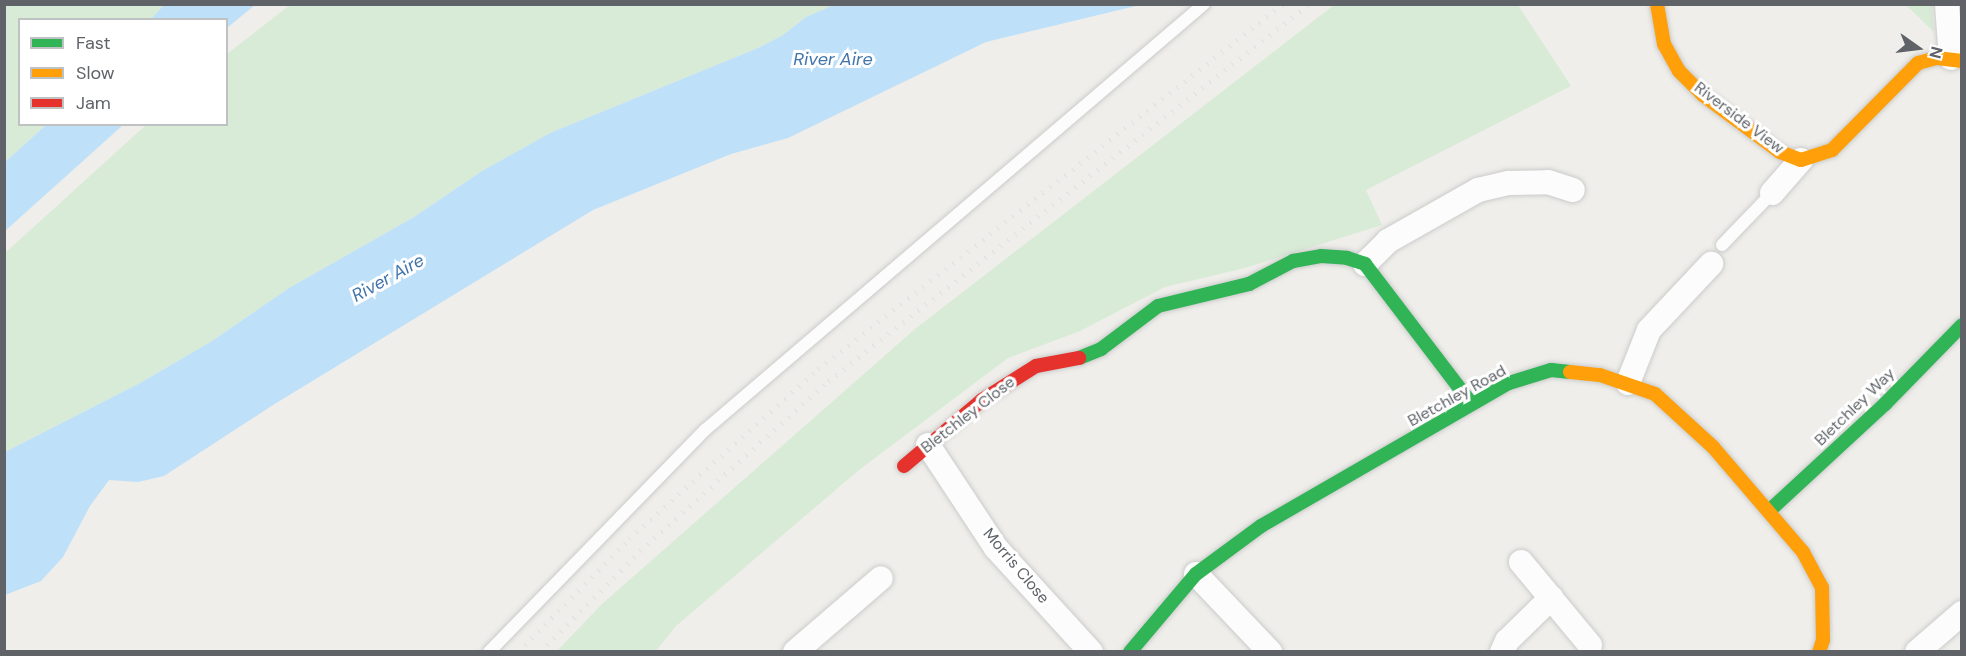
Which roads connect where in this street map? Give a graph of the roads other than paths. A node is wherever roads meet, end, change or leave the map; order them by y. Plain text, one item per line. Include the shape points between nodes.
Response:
1 (1204, 4) edge
2 (1657, 4) edge
3 (1947, 4) edge
4 (1956, 60) edge
5 (1801, 160) junction
6 (1573, 190) dead end
7 (1772, 193) joint
8 (1717, 254) joint
9 (1365, 264) junction
10 (1958, 335) edge
11 (1628, 383) junction
12 (1471, 403) junction
13 (928, 446) junction
14 (904, 466) dead end
15 (1769, 511) junction
16 (1521, 562) dead end
17 (1196, 574) junction
18 (881, 578) dead end
19 (1551, 598) junction
20 (1962, 613) edge
21 (1590, 645) dead end
22 (489, 651) edge
23 (795, 651) edge
24 (1090, 651) edge
25 (1130, 651) edge
26 (1270, 651) edge
27 (1502, 651) edge
28 (1819, 651) edge
29 (1917, 651) edge

1 - 22 lane via 705,430
2 - 5 street, Riverside View via 1664,44 1679,70 1703,95 1780,152
3 - 4 street, Riverside View
4 - 5 street, Riverside View via 1918,63 1832,150
5 - 7 street, Riverside View
6 - 9 street via 1548,182 1509,183 1478,190 1388,241
7 - 8 lane
8 - 11 street via 1649,330
9 - 12 street
9 - 13 street, Bletchley Close via 1321,256 1293,261 1249,284 1158,306 1101,349 1036,366 1009,380
10 - 15 street, Bletchley Way
11 - 12 street, Bletchley Road via 1600,375 1551,370 1509,383
11 - 15 street, Bletchley Road via 1654,394 1713,447
12 - 17 street, Bletchley Road via 1261,526
13 - 14 street, Bletchley Close
13 - 24 street, Morris Close via 996,548
15 - 28 street, Bletchley Road via 1803,552 1822,587 1823,640
16 - 19 street
17 - 25 street, Bletchley Road
17 - 26 street
18 - 23 street
19 - 21 street
19 - 27 street via 1507,641
20 - 29 street

